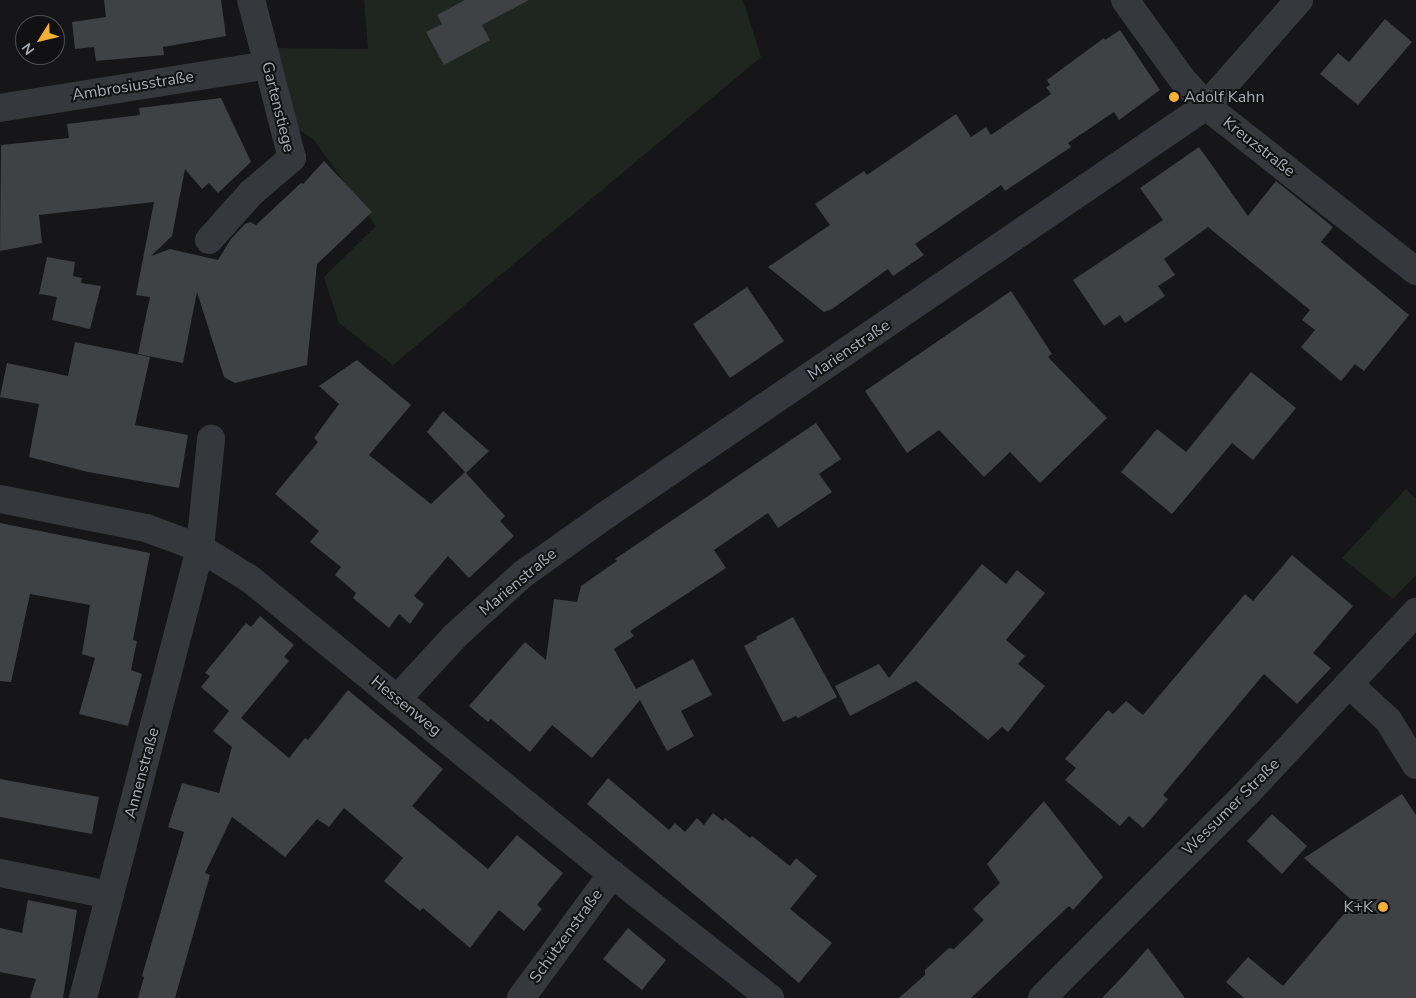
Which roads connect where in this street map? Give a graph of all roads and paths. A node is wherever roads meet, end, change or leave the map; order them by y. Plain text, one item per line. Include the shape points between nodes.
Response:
1 (252, 0) edge
2 (1125, 0) edge
3 (1299, 0) edge
4 (267, 65) junction
5 (1206, 106) junction
6 (0, 108) edge
7 (209, 240) dead end
8 (1416, 271) edge
9 (211, 439) dead end
10 (0, 499) edge
11 (200, 548) junction
12 (1416, 612) edge
13 (1349, 684) junction
14 (398, 699) junction
15 (1416, 764) edge
16 (0, 873) edge
17 (612, 874) junction
18 (110, 895) junction
19 (83, 998) edge
20 (521, 998) edge
21 (770, 998) edge
22 (1042, 998) edge

1 - 4 street, Gartenstiege
2 - 5 street, Kreuzstraße via 1182,79
3 - 5 street, Marienstraße
4 - 6 street, Ambrosiusstraße
4 - 7 street, Gartenstiege via 292,158 251,193
5 - 8 street, Kreuzstraße
5 - 14 street, Marienstraße via 523,574 455,636
9 - 11 street
10 - 11 street, Hessenweg via 146,528
11 - 14 street, Hessenweg via 250,579
11 - 18 street, Annenstraße
12 - 13 street, Wessumer Straße
13 - 15 street via 1388,720
13 - 22 street, Wessumer Straße via 1249,791
14 - 17 street, Hessenweg
16 - 18 street
17 - 20 street, Schützenstraße
17 - 21 street, Hessenweg
18 - 19 street, Annenstraße

